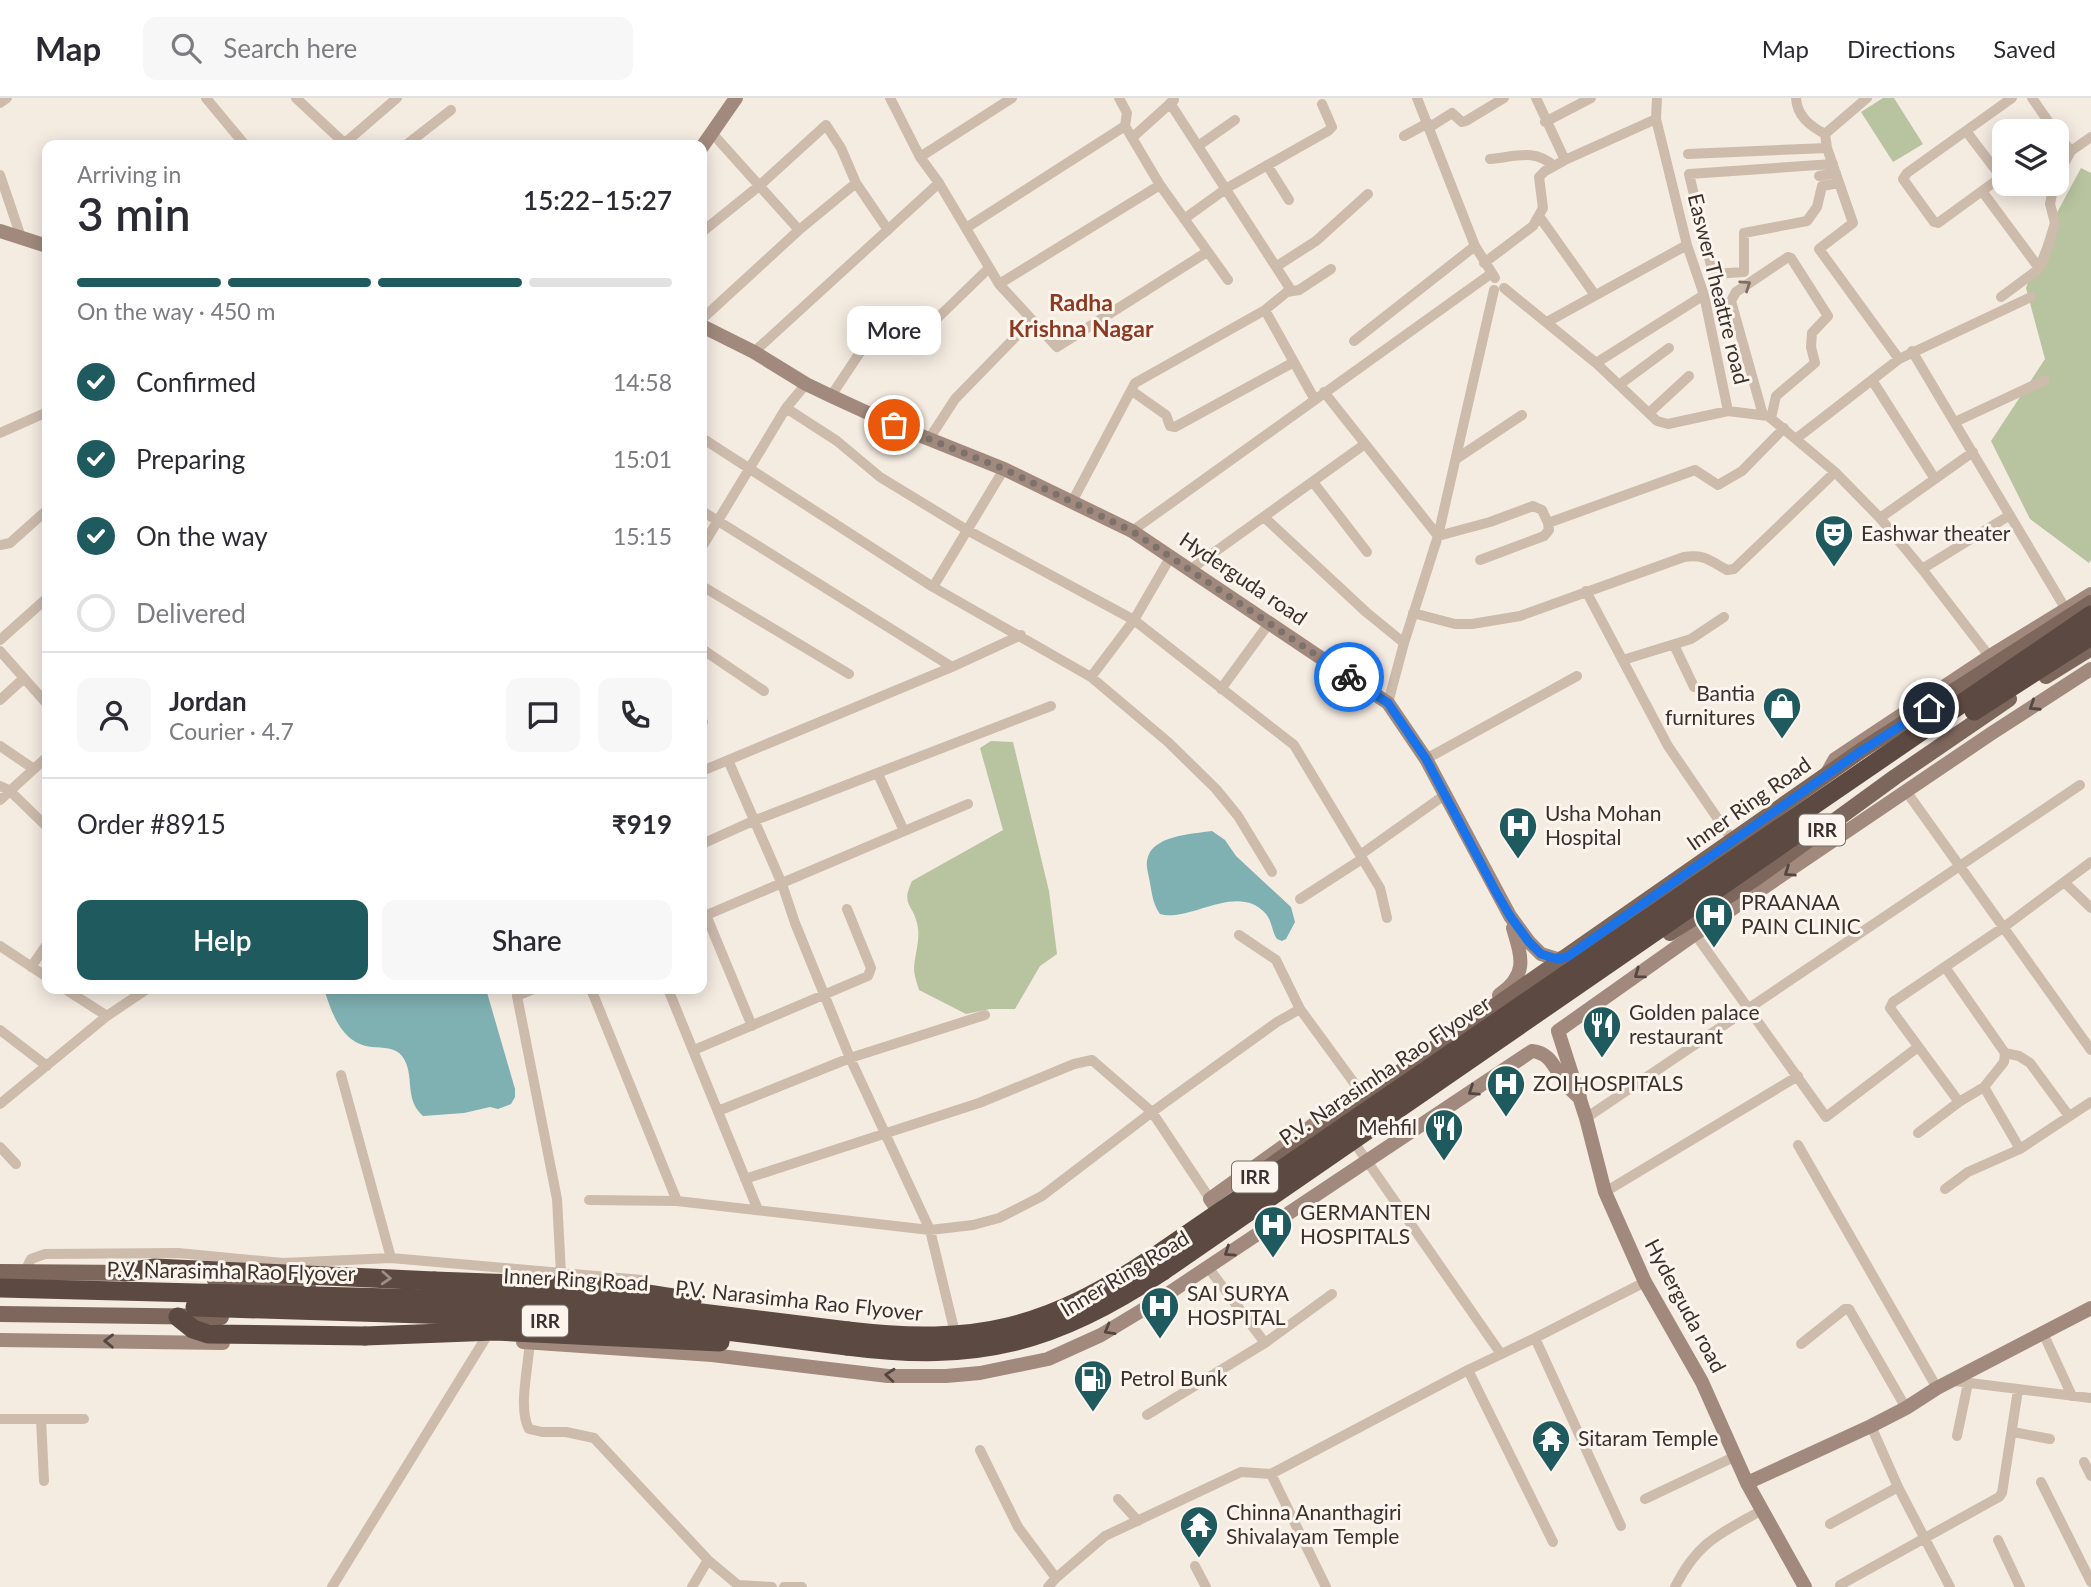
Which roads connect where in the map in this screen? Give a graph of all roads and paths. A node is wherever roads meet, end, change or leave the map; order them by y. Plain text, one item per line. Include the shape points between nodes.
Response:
1 (6, 98) edge
2 (206, 98) edge
3 (296, 98) edge
4 (397, 98) edge
5 (736, 98) edge
6 (890, 98) edge
7 (1012, 98) edge
8 (1119, 98) edge
9 (1417, 98) edge
10 (1504, 98) edge
11 (1535, 98) edge
12 (1591, 98) edge
13 (1657, 98) edge
14 (1796, 98) edge
15 (1867, 98) edge
16 (2012, 98) edge
17 (2032, 98) edge
18 (1173, 100) edge
19 (0, 103) edge
20 (1322, 104) dead end
21 (451, 110) dead end
22 (1656, 119) junction
23 (2046, 119) edge
24 (1235, 120) dead end
25 (1545, 122) junction
26 (1429, 125) junction
27 (1125, 126) junction
28 (1966, 131) junction
29 (712, 133) junction
30 (1825, 134) junction
31 (1404, 136) dead end
32 (1133, 137) junction
33 (2091, 137) edge
34 (241, 140) edge
35 (341, 140) edge
36 (348, 140) edge
37 (412, 140) edge
38 (707, 140) edge
39 (1198, 146) junction
40 (1827, 148) junction
41 (2069, 149) edge
42 (2071, 151) junction
43 (1688, 154) dead end
44 (2069, 155) edge
45 (920, 157) junction
46 (1490, 159) dead end
47 (1565, 160) junction
48 (1992, 164) edge
49 (1267, 166) junction
50 (1554, 166) junction
51 (1836, 173) junction
52 (0, 175) edge
53 (1819, 176) junction
54 (856, 183) junction
55 (939, 183) junction
56 (1992, 184) edge
57 (1160, 185) junction
58 (759, 186) junction
59 (1227, 188) junction
60 (1982, 191) junction
61 (1368, 194) dead end
62 (2052, 196) edge
63 (1289, 200) dead end
64 (1539, 216) junction
65 (1184, 219) junction
66 (707, 228) edge
67 (966, 228) junction
68 (799, 230) junction
69 (888, 230) junction
70 (0, 231) edge
71 (21, 237) junction
72 (42, 244) edge
73 (1687, 245) junction
74 (1475, 246) junction
75 (1208, 252) junction
76 (1277, 266) junction
77 (989, 268) junction
78 (2039, 268) junction
79 (1331, 269) dead end
80 (1494, 278) junction
81 (1227, 280) dead end
82 (999, 284) junction
83 (1287, 292) junction
84 (1595, 295) junction
85 (1704, 295) junction
86 (2001, 297) dead end
87 (2031, 297) dead end
88 (1265, 310) junction
89 (707, 314) edge
90 (1031, 321) junction
91 (1547, 322) junction
92 (707, 328) edge
93 (1354, 341) dead end
94 (1669, 348) dead end
95 (1912, 351) junction
96 (754, 352) junction
97 (1899, 359) junction
98 (1294, 362) junction
99 (1596, 363) junction
100 (1689, 376) dead end
101 (1872, 380) junction
102 (2045, 380) dead end
103 (806, 384) junction
104 (1619, 385) junction
105 (1132, 391) junction
106 (831, 396) junction
107 (1320, 396) junction
108 (1760, 400) junction
109 (1774, 403) junction
110 (786, 408) junction
111 (1728, 411) junction
112 (1649, 413) junction
113 (42, 414) edge
114 (1522, 415) dead end
115 (1767, 416) junction
116 (1955, 422) junction
117 (1784, 428) junction
118 (0, 433) edge
119 (1797, 438) junction
120 (929, 439) junction
121 (707, 441) edge
122 (1365, 444) junction
123 (1973, 452) junction
124 (1456, 459) junction
125 (750, 468) junction
126 (1004, 469) junction
127 (1835, 472) junction
128 (1935, 479) junction
129 (1313, 482) junction
130 (1073, 500) junction
131 (42, 514) edge
132 (707, 514) edge
133 (2010, 515) junction
134 (1264, 517) junction
135 (1880, 518) junction
136 (718, 521) junction
137 (1548, 523) junction
138 (967, 530) junction
139 (1132, 531) junction
140 (1438, 536) junction
141 (707, 539) edge
142 (0, 545) edge
143 (1367, 552) dead end
144 (1171, 556) junction
145 (1480, 560) dead end
146 (1191, 569) junction
147 (1922, 569) junction
148 (933, 587) junction
149 (707, 589) edge
150 (1586, 591) junction
151 (2091, 594) edge
152 (42, 602) edge
153 (2091, 603) edge
154 (1413, 613) junction
155 (2068, 613) junction
156 (2091, 615) edge
157 (1724, 617) dead end
158 (1134, 620) junction
159 (1270, 622) junction
160 (1021, 635) junction
161 (2091, 636) edge
162 (0, 640) edge
163 (1404, 643) junction
164 (1674, 645) junction
165 (2091, 648) edge
166 (0, 651) edge
167 (707, 652) edge
168 (1623, 660) junction
169 (1993, 661) junction
170 (952, 667) junction
171 (2091, 669) edge
172 (849, 674) dead end
173 (1577, 676) dead end
174 (1091, 677) junction
175 (24, 678) junction
176 (1695, 687) dead end
177 (1221, 689) junction
178 (764, 691) dead end
179 (42, 694) edge
180 (2014, 696) junction
181 (0, 700) edge
182 (1388, 703) junction
183 (1051, 706) dead end
184 (0, 747) edge
185 (1426, 759) junction
186 (728, 760) junction
187 (42, 762) edge
188 (34, 769) junction
189 (707, 769) edge
190 (878, 774) junction
191 (2080, 785) dead end
192 (5, 788) edge
193 (1906, 791) junction
194 (1446, 794) junction
195 (0, 800) edge
196 (968, 804) dead end
197 (753, 821) junction
198 (42, 822) edge
199 (904, 831) junction
200 (1733, 841) junction
201 (707, 842) edge
202 (1361, 857) junction
203 (2091, 862) edge
204 (1960, 865) junction
205 (1272, 872) dead end
206 (2064, 882) junction
207 (782, 884) junction
208 (1300, 899) dead end
209 (2091, 908) edge
210 (848, 909) dead end
211 (707, 915) edge
212 (1510, 916) junction
213 (1387, 918) dead end
214 (707, 923) edge
215 (2004, 927) junction
216 (1695, 934) junction
217 (1239, 935) dead end
218 (0, 946) edge
219 (42, 952) edge
220 (1567, 957) junction
221 (32, 967) junction
222 (1945, 967) junction
223 (42, 974) edge
224 (824, 993) junction
225 (73, 994) edge
226 (140, 994) edge
227 (522, 994) edge
228 (593, 994) edge
229 (670, 994) edge
230 (1300, 1009) junction
231 (1748, 1010) junction
232 (985, 1015) dead end
233 (107, 1016) junction
234 (752, 1026) junction
235 (0, 1030) edge
236 (1918, 1047) junction
237 (694, 1050) junction
238 (2091, 1050) edge
239 (2005, 1053) junction
240 (850, 1058) junction
241 (47, 1066) junction
242 (341, 1075) dead end
243 (1798, 1076) junction
244 (1984, 1087) junction
245 (1360, 1091) junction
246 (1580, 1098) junction
247 (1959, 1102) junction
248 (2091, 1102) edge
249 (0, 1104) edge
250 (718, 1111) junction
251 (1152, 1112) junction
252 (2069, 1116) junction
253 (1586, 1118) junction
254 (886, 1132) junction
255 (1918, 1133) dead end
256 (1798, 1144) dead end
257 (0, 1147) edge
258 (2020, 1149) junction
259 (1363, 1154) junction
260 (16, 1164) dead end
261 (745, 1179) junction
262 (1945, 1189) dead end
263 (1605, 1192) junction
264 (589, 1200) dead end
265 (677, 1201) junction
266 (1212, 1203) junction
267 (758, 1210) junction
268 (930, 1230) junction
269 (391, 1258) junction
270 (1203, 1260) junction
271 (0, 1266) edge
272 (27, 1267) junction
273 (0, 1272) edge
274 (54, 1272) junction
275 (124, 1272) junction
276 (561, 1273) junction
277 (642, 1280) dead end
278 (1645, 1282) junction
279 (0, 1288) edge
280 (1332, 1294) dead end
281 (0, 1301) edge
282 (2090, 1310) edge
283 (0, 1314) edge
284 (178, 1317) junction
285 (484, 1319) junction
286 (529, 1320) junction
287 (956, 1333) junction
288 (2043, 1333) junction
289 (1535, 1338) junction
290 (485, 1339) junction
291 (847, 1339) junction
292 (0, 1340) edge
293 (530, 1342) junction
294 (1265, 1343) junction
295 (1801, 1344) dead end
296 (1501, 1354) junction
297 (1468, 1370) junction
298 (1961, 1382) junction
299 (1937, 1388) junction
300 (2018, 1390) junction
301 (2072, 1396) junction
302 (2091, 1398) edge
303 (1906, 1408) junction
304 (1147, 1415) dead end
305 (0, 1419) edge
306 (41, 1419) junction
307 (85, 1419) dead end
308 (1871, 1426) junction
309 (2013, 1432) junction
310 (1957, 1436) dead end
311 (2050, 1439) dead end
312 (980, 1450) dead end
313 (1736, 1456) junction
314 (2084, 1462) dead end
315 (1271, 1474) junction
316 (2091, 1476) edge
317 (44, 1481) dead end
318 (2041, 1482) dead end
319 (1747, 1483) junction
320 (1898, 1487) junction
321 (1118, 1499) dead end
322 (1645, 1499) dead end
323 (1762, 1510) junction
324 (1138, 1521) junction
325 (1830, 1524) dead end
326 (1621, 1526) dead end
327 (1924, 1539) junction
328 (1998, 1540) dead end
329 (1553, 1542) dead end
330 (708, 1560) junction
331 (1195, 1566) dead end
332 (2091, 1582) edge
333 (1052, 1583) edge
334 (1840, 1585) dead end
335 (1323, 1586) edge
336 (332, 1587) edge
337 (692, 1587) edge
338 (772, 1587) edge
339 (784, 1587) edge
340 (802, 1587) edge
341 (1206, 1587) edge
342 (1675, 1587) edge
343 (1805, 1587) edge
344 (1950, 1587) edge
345 (2020, 1587) edge
346 (2082, 1587) edge

1 - 19 street
2 - 34 street
3 - 35 street
4 - 36 street
5 - 29 street
6 - 45 street
7 - 45 street
8 - 27 street via 1127,113
9 - 26 street
10 - 26 street via 1466,121 1452,113
11 - 25 street
12 - 25 street
13 - 22 street, Easwer Theattre road
14 - 30 street via 1804,118
15 - 30 street
16 - 28 street
17 - 23 street
18 - 32 street
18 - 39 street
20 - 49 street via 1332,127
21 - 37 street
22 - 47 street
22 - 73 street, Easwer Theattre road
24 - 39 street
25 - 47 street
26 - 31 street
26 - 74 street
27 - 32 street
27 - 67 street
28 - 48 street
28 - 60 street via 1903,179 1938,223
29 - 38 street
29 - 58 street
30 - 40 street
32 - 57 street
33 - 42 street
39 - 59 street
40 - 43 street
40 - 51 street
41 - 42 street
42 - 44 street
45 - 55 street
46 - 50 street via 1535,155
47 - 50 street
49 - 59 street
49 - 63 street
50 - 64 street via 1538,180 1543,191
51 - 53 street
51 - 53 street
51 - 97 street via 1853,223 1819,249
52 - 71 street
53 - 53 street via 1689,174 1713,274 1744,272 1744,233 1807,221 1817,208
54 - 58 street via 826,125
54 - 68 street
54 - 69 street
55 - 67 street
55 - 69 street
56 - 60 street
57 - 65 street
57 - 82 street
58 - 66 street
58 - 68 street
59 - 65 street
59 - 76 street
60 - 78 street
61 - 76 street via 1316,241
62 - 78 street via 2055,223
64 - 80 street
64 - 84 street
65 - 75 street
67 - 77 street
68 - 89 street
69 - 96 street
70 - 71 street
71 - 72 street
73 - 84 street
73 - 85 street, Easwer Theattre road
74 - 80 street
74 - 93 street
75 - 81 street
75 - 90 street via 1057,347
76 - 83 street via 1288,283
77 - 82 street
77 - 106 street via 918,337 906,342 884,337 861,351
78 - 86 street
79 - 83 street via 1299,290
80 - 91 street
80 - 107 street
80 - 124 street
82 - 90 street
83 - 88 street
84 - 91 street
85 - 99 street
85 - 111 street, Easwer Theattre road
87 - 95 street
88 - 98 street
88 - 105 street via 1135,383
90 - 120 street via 955,399
91 - 99 street
92 - 96 street, Hyderguda road
94 - 104 street
95 - 97 street
95 - 116 street
96 - 103 street, Hyderguda road
97 - 101 street
98 - 105 street via 1175,428 1166,415
98 - 107 street
99 - 104 street
100 - 112 street
101 - 119 street
101 - 128 street
102 - 116 street
103 - 106 street, Hyderguda road
103 - 110 street
104 - 112 street
105 - 130 street
106 - 120 street, Hyderguda road
107 - 122 street
107 - 139 street
108 - 109 street
108 -> 109 street via 1731,300 1788,257 1828,316 1812,333 1812,367 1776,396
108 - 115 street
109 - 115 street
110 - 125 street
110 - 138 street via 880,477
111 - 112 street via 1668,424
111 - 115 street, Easwer Theattre road
113 - 118 street
114 - 124 street
115 - 117 street
116 - 123 street
117 - 119 street
117 - 137 street via 1723,484 1712,483 1695,470
119 - 127 street
120 - 126 street, Hyderguda road
121 - 125 street
122 - 129 street
122 - 140 street
123 - 128 street
123 - 133 street
124 - 140 street
125 - 136 street
125 - 148 street
126 - 130 street, Hyderguda road
126 - 138 street
127 - 135 street
127 - 150 street via 1734,569 1697,555
128 - 135 street
129 - 134 street
129 - 143 street
130 - 139 street, Hyderguda road
131 - 142 street via 10,543
132 - 136 street
133 - 147 street
133 - 155 street
134 - 146 street
134 - 163 street
135 - 147 street
136 - 141 street
136 - 170 street
137 - 140 street via 1542,510 1533,506
137 - 145 street via 1544,536
138 - 148 street
138 - 158 street
139 - 144 street, Hyderguda road
140 - 154 street
144 - 146 street, Hyderguda road
144 - 158 street
146 - 159 street, Hyderguda road
147 - 169 street
148 - 160 street
149 - 172 street
150 - 154 street via 1520,616 1472,624
150 - 168 street
151 - 155 street
152 - 162 street
153 - 155 main road, Inner Ring Road / IRR
154 - 163 street
155 - 169 main road, Inner Ring Road / IRR
156 - 291 highway, P.V. Narasimha Rao Flyover, bridge via 1101,1291 1046,1317 987,1332
157 - 164 street
158 - 174 street
158 - 177 street
159 - 177 street
159 - 182 street, Hyderguda road
160 - 170 street
160 - 174 street
161 - 291 highway, P.V. Narasimha Rao Flyover, bridge via 1109,1305 1052,1331 990,1348 926,1353
163 - 182 street
164 - 168 street
164 - 176 street
165 - 180 main road, Inner Ring Road / IRR
166 - 175 street
167 - 178 street
168 - 200 street via 1668,746
169 - 180 street
169 - 200 main road, Inner Ring Road / IRR
170 - 186 street
171 -> 193 street
173 - 185 street
174 - 205 street via 1216,789
175 - 179 street
175 - 181 street
177 - 202 street via 1294,745
180 - 259 main road, Inner Ring Road / IRR via 1756,878 1663,937
182 - 185 street, Hyderguda road
183 - 190 street
184 - 188 street
185 - 194 street, Hyderguda road
186 - 189 street
186 - 197 street
187 - 188 street
188 - 192 street
190 - 197 street
190 - 199 street
191 - 204 street
192 - 195 street
192 - 198 street
193 - 204 street
193 -> 216 street
194 - 202 street
194 - 212 street, Hyderguda road
196 - 199 street
197 - 201 street
197 - 207 street
199 - 207 street
200 - 220 main road, Inner Ring Road / IRR
202 - 208 street
202 - 213 street via 1380,888
203 - 206 street
204 - 215 street
204 - 231 street
206 - 209 street
206 - 215 street
207 - 211 street
207 - 224 street
210 - 224 street via 871,972
212 - 220 street, Hyderguda road via 1541,954
212 - 245 street via 1521,955 1521,970 1512,986
214 - 234 street
215 - 222 street
215 - 238 street
216 - 231 street
216 -> 246 street, Hyderguda road via 1558,1031
217 - 230 street via 1276,960
218 - 221 street
219 - 221 street
220 - 266 main road, Inner Ring Road / IRR
221 - 223 street
222 - 236 street via 1893,1002 1890,1009
222 - 239 street
224 - 234 street
224 - 240 street
225 - 233 street
226 - 233 street
227 - 276 street via 517,996 556,1199
228 - 265 street
229 - 237 street
230 - 245 street
230 - 251 street
231 - 243 street
231 - 253 street
232 - 240 street
233 - 241 street
234 - 237 street
235 - 241 street
236 - 243 street via 1827,1121
236 - 247 street
237 - 250 street
239 - 244 street via 2004,1062
239 - 252 street via 2030,1063
240 - 250 street
240 - 254 street
241 - 249 street
242 - 269 street
243 - 263 street
244 - 247 street
244 - 258 street
245 - 266 street
246 - 253 street, Hyderguda road
246 -> 259 street via 1549,1058 1532,1051
247 - 255 street
248 - 252 street
250 - 261 street
251 - 254 street via 1092,1060 1085,1060 979,1103
251 - 266 street
251 - 268 street via 1042,1196 999,1218
252 - 258 street
253 - 263 street, Hyderguda road
254 - 261 street
254 - 268 street
256 - 299 street
257 - 260 street
258 - 262 street via 1968,1172
259 -> 270 main road, Inner Ring Road / IRR
259 - 296 street
261 - 267 street
263 - 278 street, Hyderguda road
264 - 265 street
265 - 267 street
266 - 287 main road, Inner Ring Road / IRR via 1152,1255 1100,1289 1016,1323
267 - 268 street
268 - 287 street
269 - 272 street via 283,1264 178,1253 44,1254 31,1259
269 - 276 street
270 - 291 main road, Inner Ring Road / IRR via 1084,1327 1024,1349 960,1359 894,1359
270 -> 293 street via 1135,1315 1070,1350 980,1373 888,1376 712,1355
270 - 294 street
271 - 272 street, Inner Ring Road
272 - 274 street, Inner Ring Road via 49,1267
273 - 274 main road, Inner Ring Road / IRR
274 - 275 main road, Inner Ring Road / IRR
275 - 291 main road, Inner Ring Road / IRR via 400,1295 615,1302
275 -> 291 highway, bridge via 155,1268 646,1292
276 - 277 street
278 - 289 street
278 - 313 street, Hyderguda road via 1702,1382
279 - 291 highway, P.V. Narasimha Rao Flyover, bridge via 551,1302 677,1310
280 - 294 street
281 - 291 highway, P.V. Narasimha Rao Flyover, bridge via 615,1320
282 - 288 street
283 - 284 main road, Inner Ring Road / IRR
284 - 285 main road, Inner Ring Road / IRR
284 - 291 highway, bridge via 208,1334 508,1332
285 - 286 main road, Inner Ring Road / IRR
285 - 290 street
286 - 291 main road, Inner Ring Road / IRR
286 - 293 street
287 - 291 main road, Inner Ring Road / IRR
288 - 298 street
288 - 301 street
289 - 296 street
289 - 326 street
290 -> 292 street via 373,1345
290 - 293 street
290 - 336 street
293 - 330 street via 525,1401 529,1429 594,1438
294 - 304 street
295 - 303 street via 1849,1309
296 - 297 street
297 - 315 street
297 - 329 street
298 - 299 street
298 - 300 street
298 - 310 street
299 - 303 street
300 - 301 street
300 - 309 street
301 - 302 street
303 - 308 street
305 - 306 street
306 - 307 street
306 - 317 street
308 - 319 street
308 - 320 street
309 - 311 street
309 - 327 street via 1999,1497
312 - 333 street
313 - 319 street, Hyderguda road
313 - 322 street
314 - 316 street
315 - 324 street via 1241,1472
315 - 335 street
318 - 332 street
319 - 323 street, Hyderguda road
320 - 325 street
320 - 327 street
321 - 324 street
323 - 342 street via 1694,1554
323 - 343 street, Hyderguda road
324 - 333 street via 1105,1536
327 - 334 street
327 - 344 street
328 - 345 street
330 - 337 street
330 - 338 street via 738,1585
331 - 341 street
332 - 346 street
339 - 340 street

